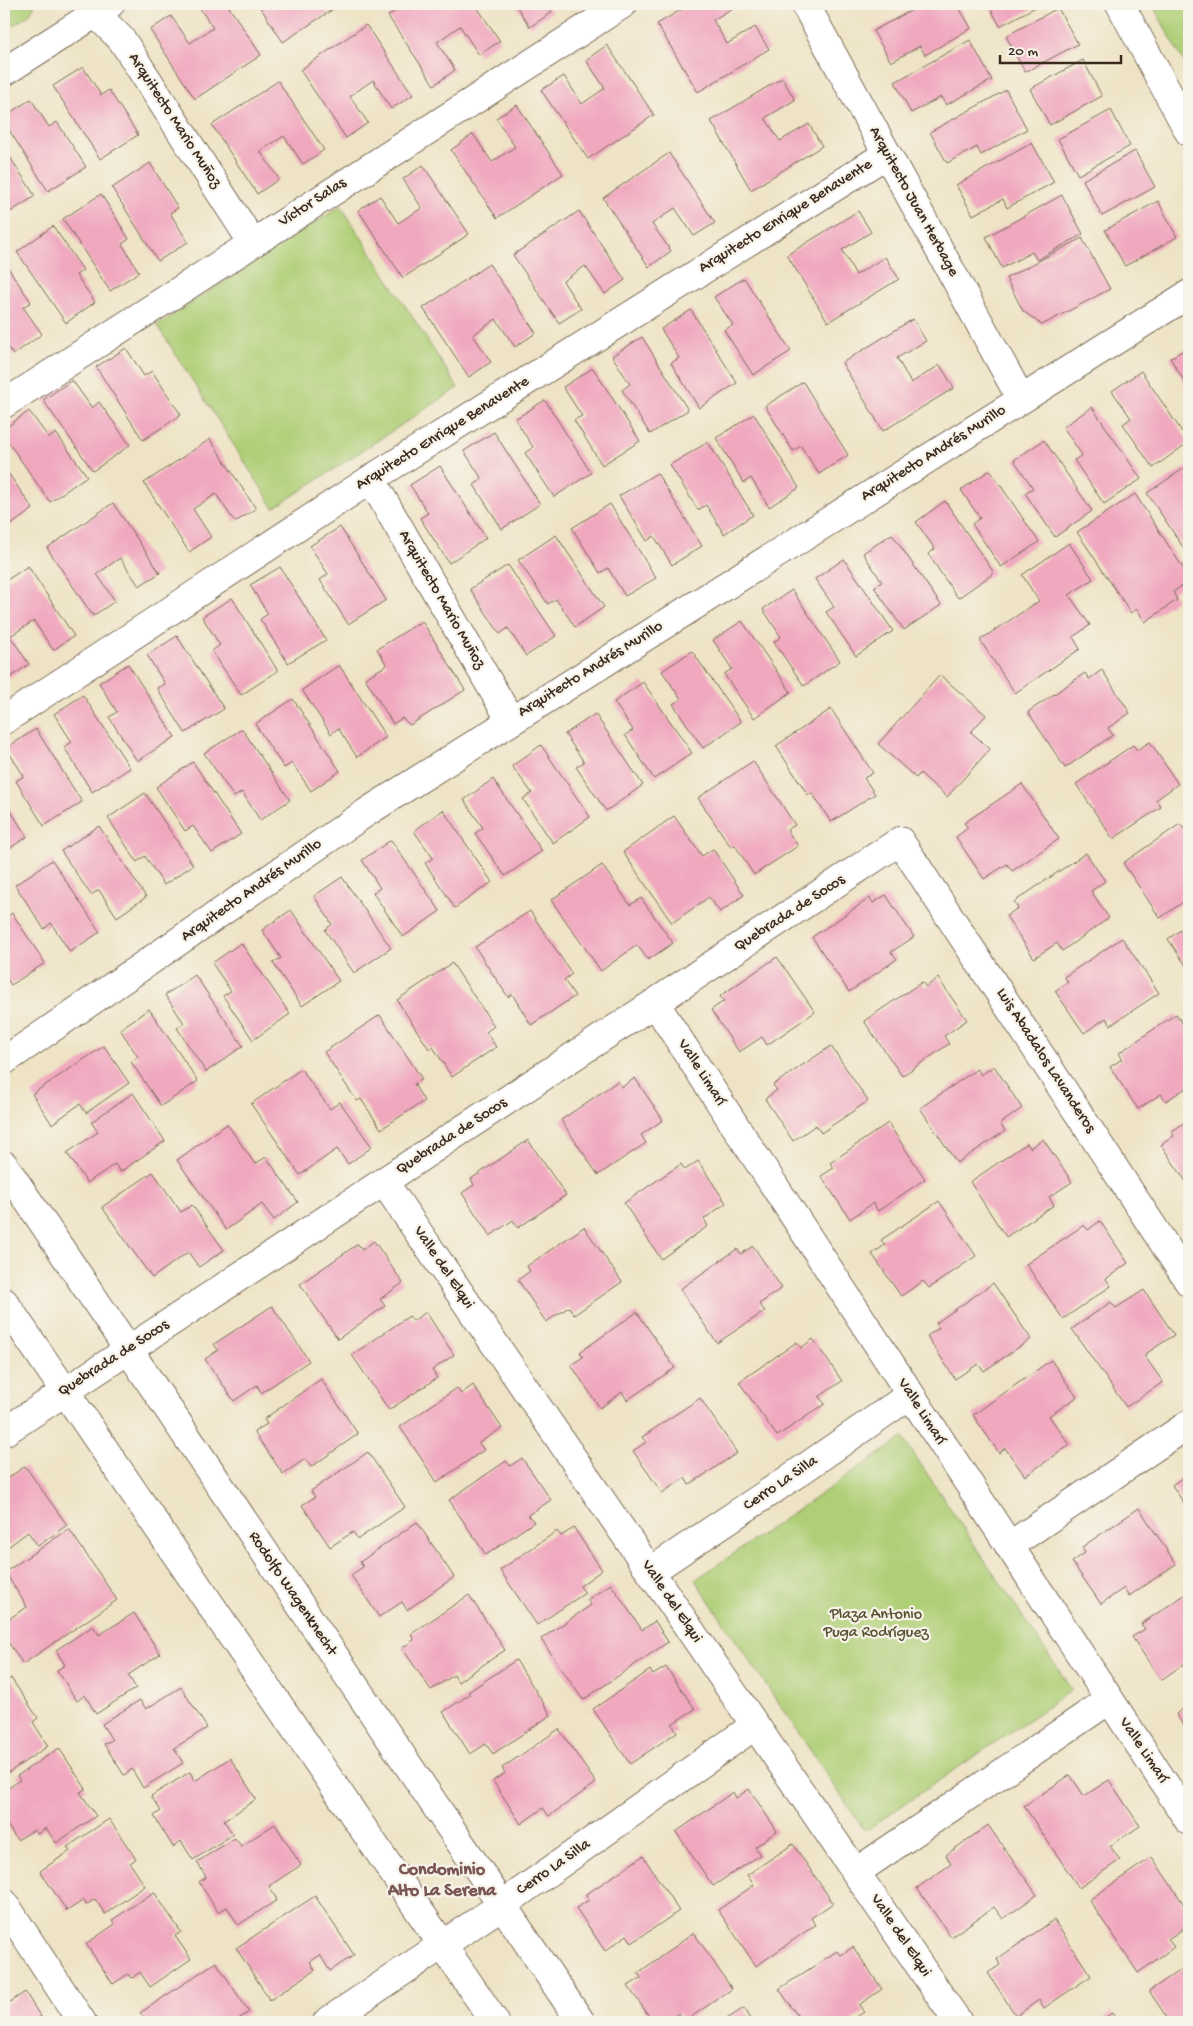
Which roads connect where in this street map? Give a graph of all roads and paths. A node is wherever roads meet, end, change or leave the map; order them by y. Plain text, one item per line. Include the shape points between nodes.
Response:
1 (623, 4) edge
2 (806, 4) edge
3 (1120, 4) edge
4 (98, 7) edge
5 (4, 72) edge
6 (1189, 132) edge
7 (887, 154) junction
8 (252, 242) junction
9 (1189, 294) edge
10 (1022, 399) junction
11 (4, 404) edge
12 (371, 479) junction
13 (4, 720) edge
14 (511, 721) junction
15 (900, 841) joint
16 (655, 1003) junction
17 (4, 1062) edge
18 (4, 1165) edge
19 (384, 1182) junction
20 (1189, 1282) edge
21 (4, 1302) edge
22 (126, 1350) junction
23 (65, 1390) junction
24 (910, 1395) junction
25 (1189, 1424) edge
26 (4, 1432) edge
27 (1009, 1546) junction
28 (651, 1571) junction
29 (1109, 1700) junction
30 (754, 1726) junction
31 (1189, 1821) edge
32 (856, 1872) junction
33 (4, 1903) edge
34 (502, 1905) junction
35 (442, 1944) junction
36 (82, 2022) edge
37 (326, 2022) edge
38 (495, 2022) edge
39 (581, 2022) edge
40 (958, 2022) edge

1 - 8 street, Víctor Salas
2 - 7 street, Arquitecto Juan Herbage
3 - 6 street
4 - 5 street
4 - 8 street, Arquitecto Mario Muñoz
7 - 10 street, Arquitecto Juan Herbage
7 - 12 street, Arquitecto Enrique Benavente
8 - 11 street, Víctor Salas
9 - 10 street, Arquitecto Andrés Murillo
10 - 14 street, Arquitecto Andrés Murillo
12 - 13 street, Arquitecto Enrique Benavente
12 - 14 street, Arquitecto Mario Muñoz
14 - 17 street, Arquitecto Andrés Murillo via 367,812
15 - 16 street, Quebrada de Socos
15 - 20 street, Luis Abadalos Lavanderos
16 - 19 street, Quebrada de Socos
16 - 24 street, Valle Limarí
18 - 22 street, Rodolfo Wagenknecht
19 - 22 street, Quebrada de Socos
19 - 28 street, Valle del Elqui
21 - 23 street
22 - 23 street, Quebrada de Socos
22 - 34 street, Rodolfo Wagenknecht
23 - 26 street, Quebrada de Socos
23 - 35 street
24 - 27 street, Valle Limarí
24 - 28 street, Cerro La Silla
25 - 27 street
27 - 29 street, Valle Limarí
28 - 30 street, Valle del Elqui
29 - 31 street, Valle Limarí
29 - 32 street
30 - 32 street, Valle del Elqui
30 - 34 street, Cerro La Silla
32 - 40 street, Valle del Elqui
33 - 36 street
34 - 35 street, Cerro La Silla
34 - 39 street, Rodolfo Wagenknecht
35 - 37 street, Cerro La Silla
35 - 38 street

